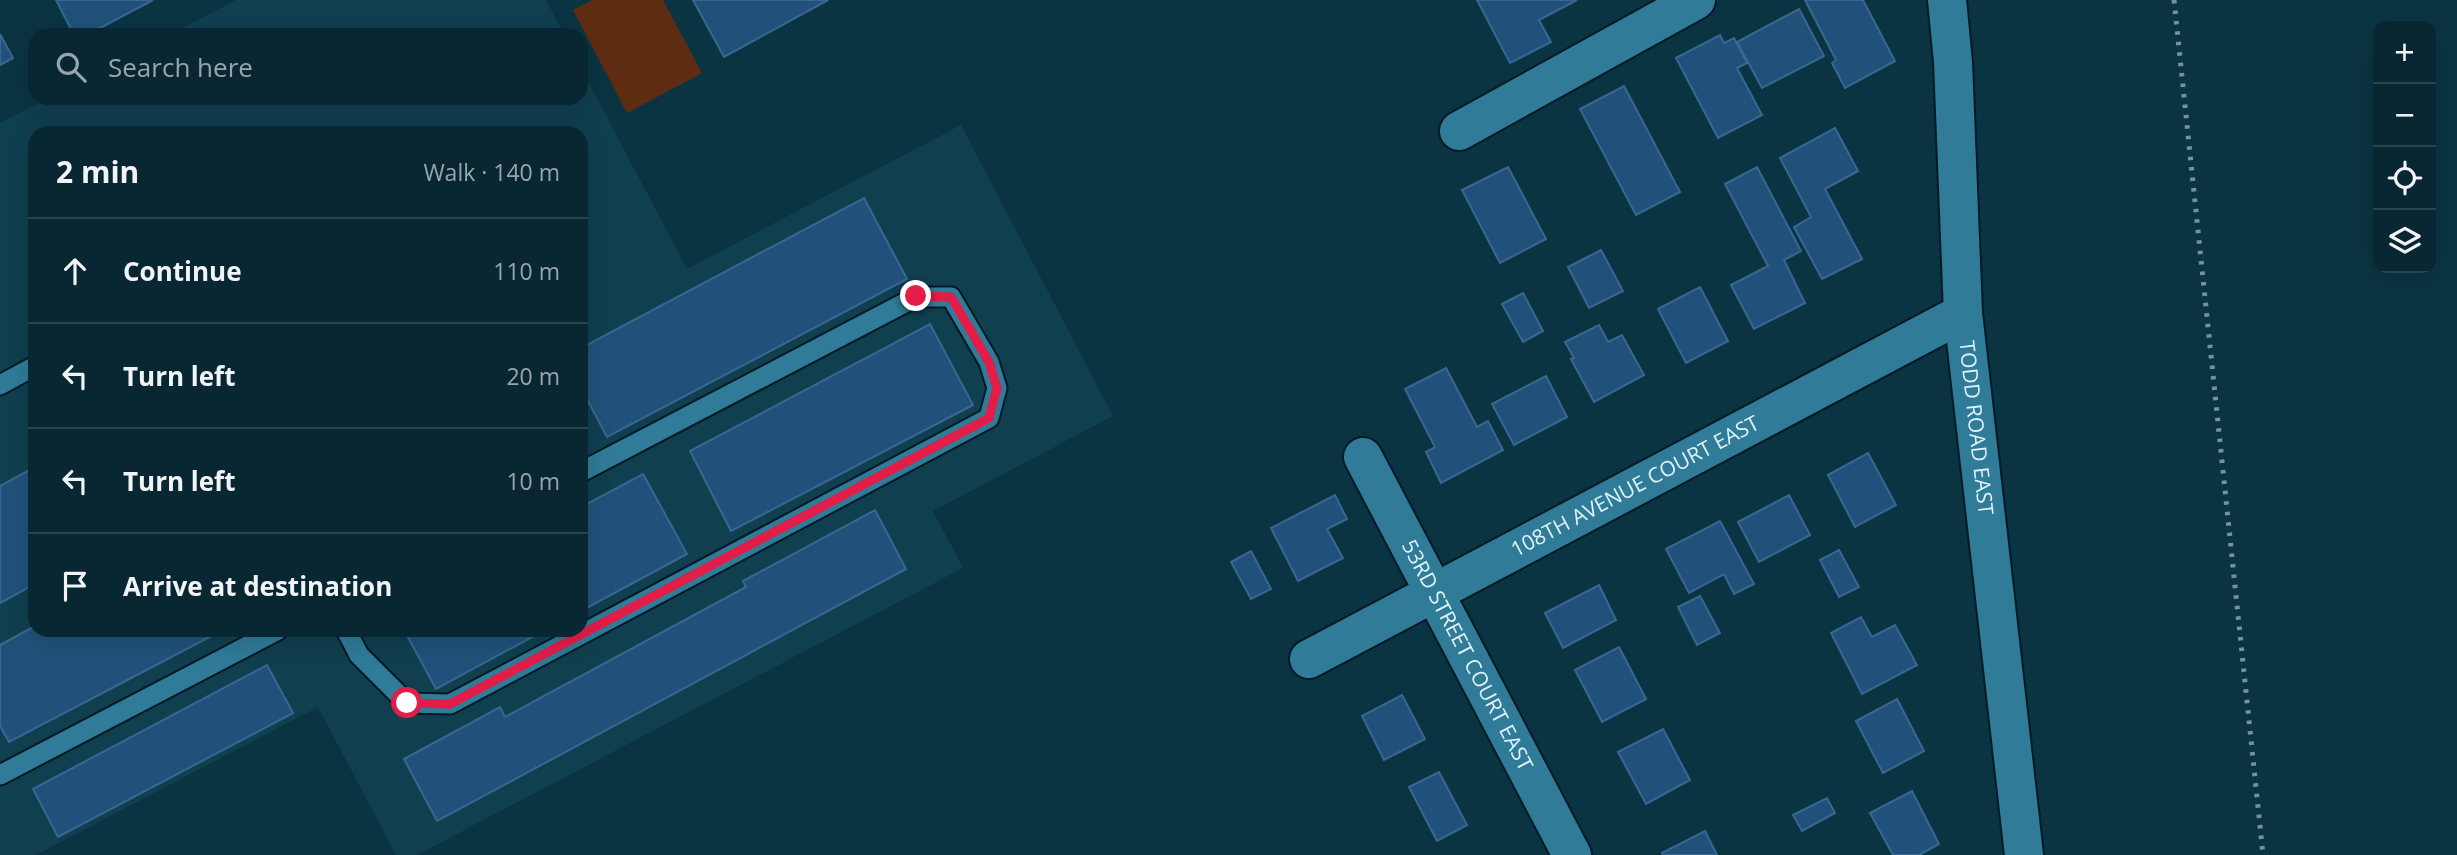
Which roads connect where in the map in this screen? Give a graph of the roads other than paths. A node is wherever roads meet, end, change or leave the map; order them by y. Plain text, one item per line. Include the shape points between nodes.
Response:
1 (1696, 0) edge
2 (1947, 0) edge
3 (1459, 131) dead end
4 (1963, 313) junction
5 (28, 370) edge
6 (0, 385) edge
7 (1363, 457) dead end
8 (588, 467) edge
9 (1434, 594) junction
10 (588, 631) edge
11 (265, 637) edge
12 (350, 637) edge
13 (576, 637) edge
14 (1309, 659) dead end
15 (0, 775) edge
16 (1572, 855) edge
17 (2024, 855) edge

1 - 3 street
2 - 4 street, TODD ROAD EAST
4 - 9 street, 108TH AVENUE COURT EAST
4 - 17 street, TODD ROAD EAST
5 - 6 lane
7 - 9 street, 53RD STREET COURT EAST
8 - 10 lane via 916,296 951,297 989,362 997,388 989,418
9 - 14 street, 108TH AVENUE COURT EAST
9 - 16 street, 53RD STREET COURT EAST
11 - 15 lane
12 - 13 lane via 359,655 407,703 450,704

